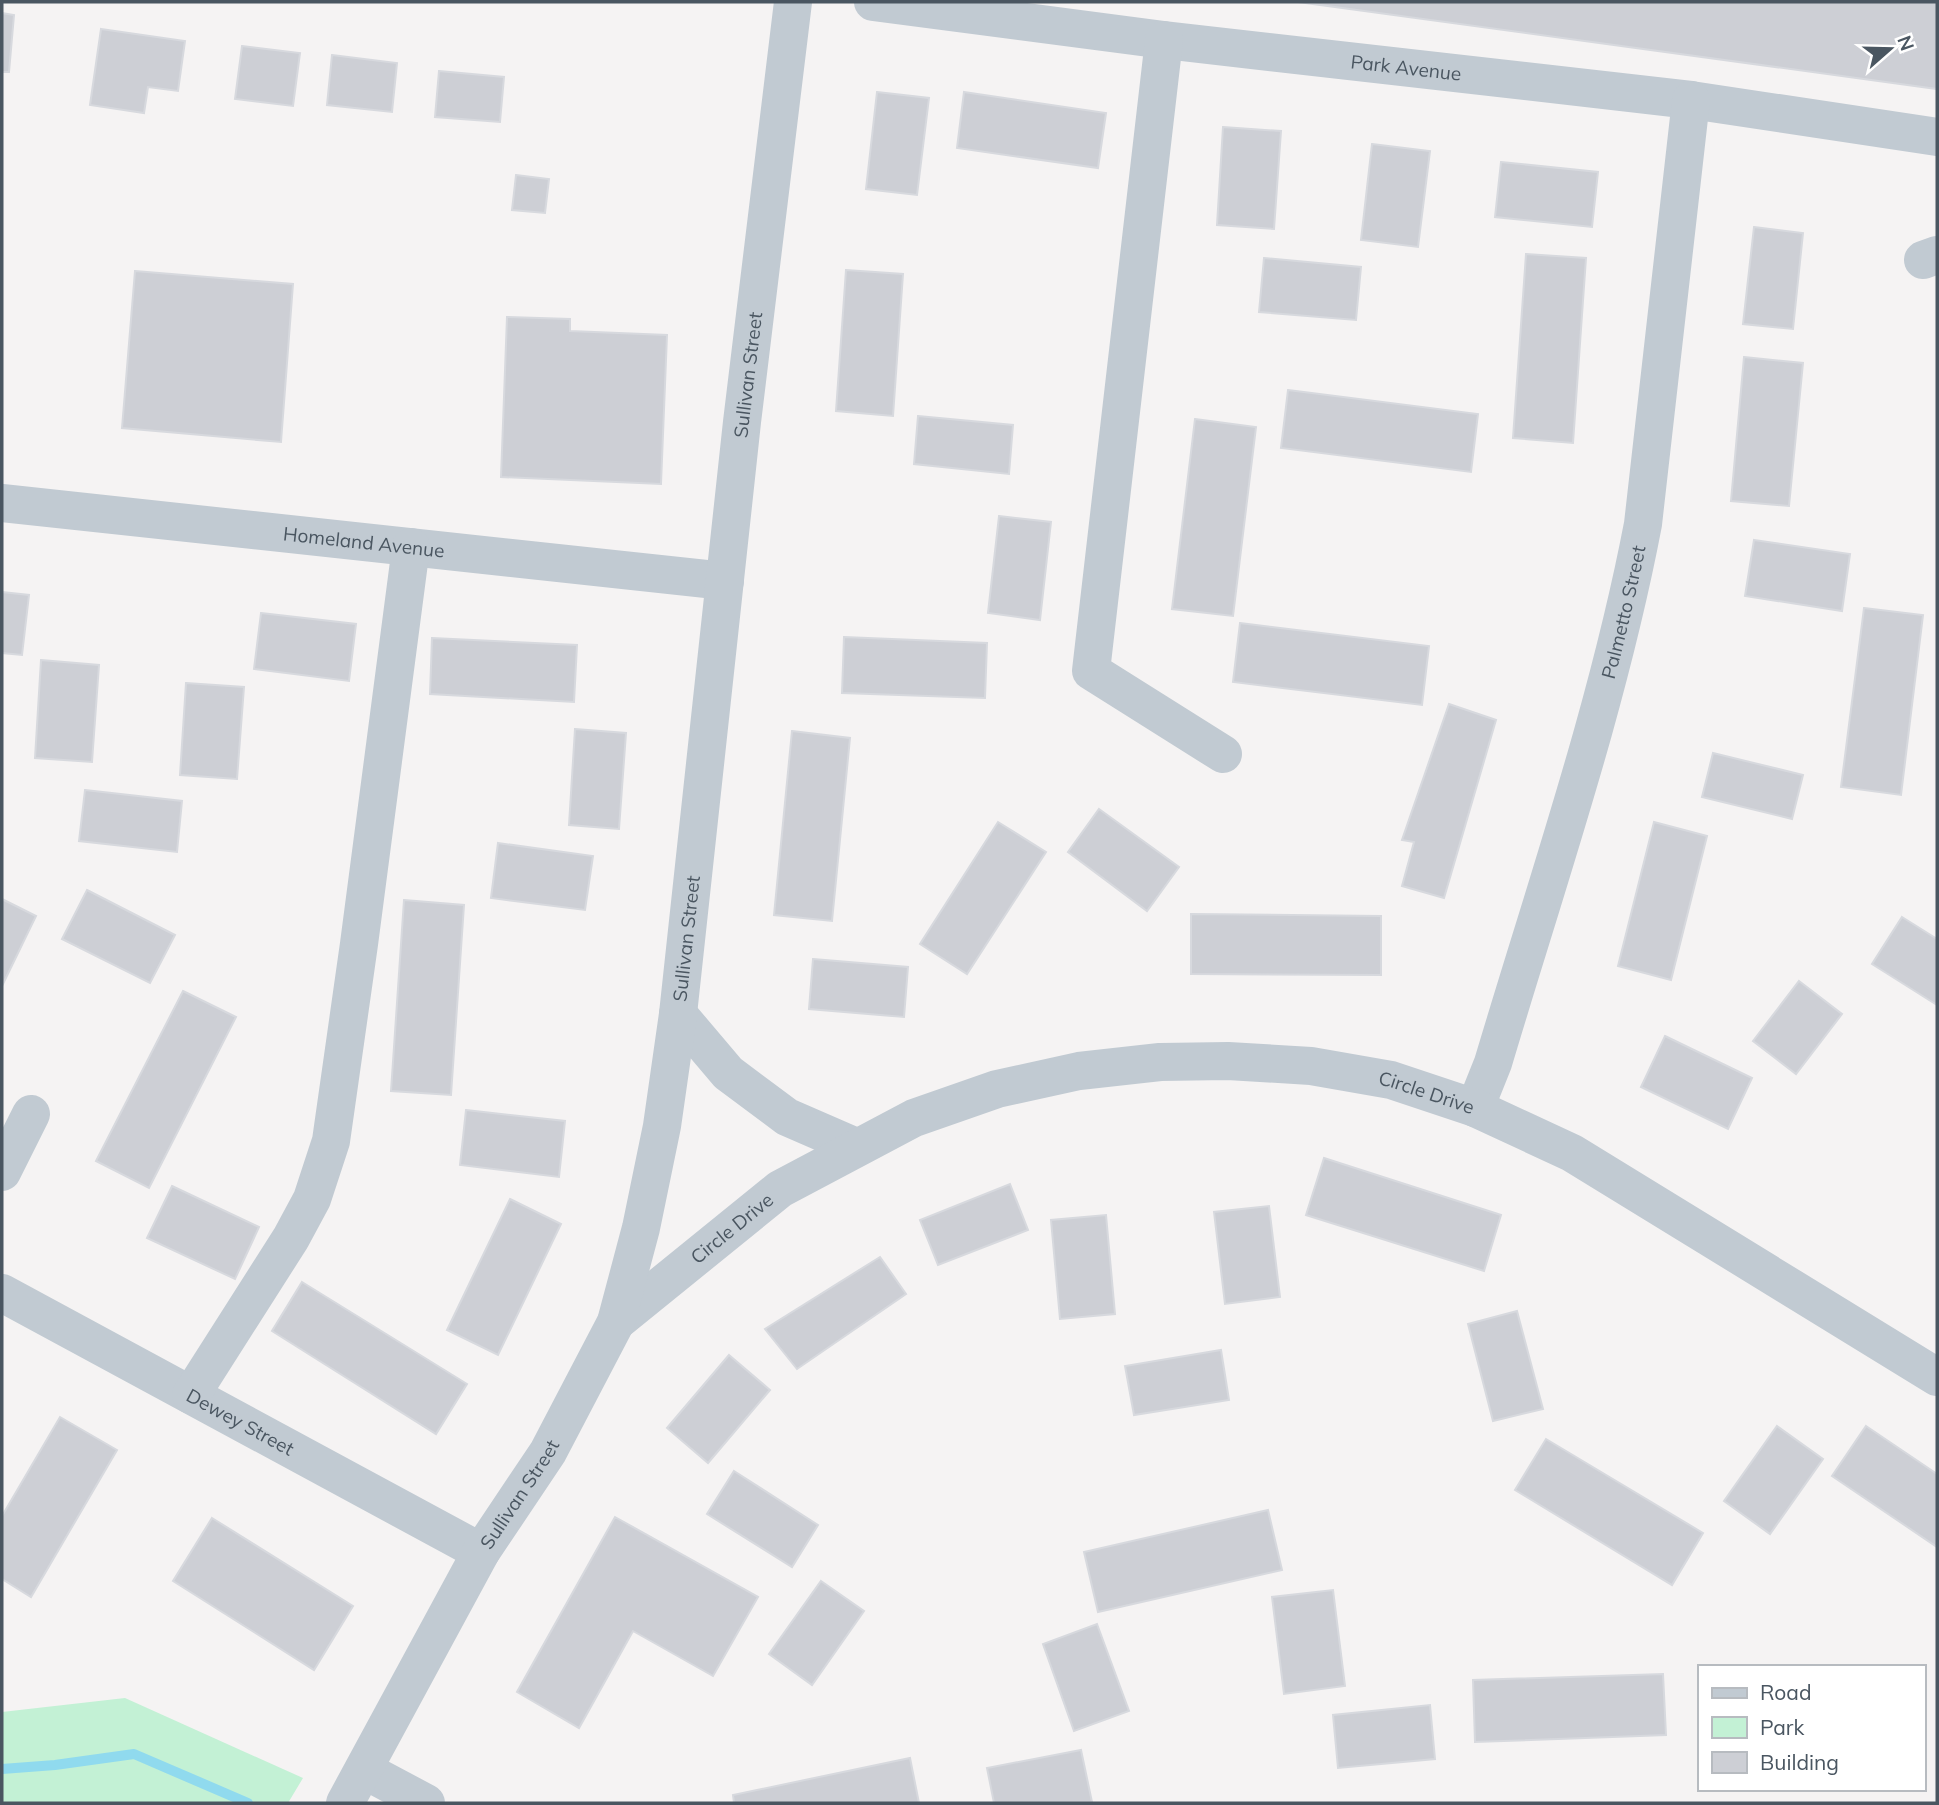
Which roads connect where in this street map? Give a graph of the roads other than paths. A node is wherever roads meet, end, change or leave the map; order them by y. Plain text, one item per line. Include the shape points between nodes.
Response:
1 (793, 2) edge
2 (873, 2) edge
3 (1164, 40) junction
4 (1691, 100) junction
5 (1937, 136) edge
6 (2, 503) edge
7 (411, 547) junction
8 (725, 580) junction
9 (1223, 754) dead end
10 (678, 1014) junction
11 (1475, 1108) junction
12 (31, 1114) dead end
13 (856, 1147) junction
14 (2, 1171) edge
15 (2, 1293) edge
16 (616, 1322) junction
17 (1937, 1377) edge
18 (191, 1395) junction
19 (481, 1552) junction
20 (365, 1770) junction
21 (345, 1803) edge
22 (426, 1803) edge

1 - 8 street, Sullivan Street
2 - 3 street, Park Avenue
3 - 4 street, Park Avenue
3 - 9 street via 1090,671
4 - 5 street, Park Avenue
4 - 11 street, Palmetto Street via 1636,561 1596,722 1493,1063
6 - 7 street, Homeland Avenue
7 - 8 street, Homeland Avenue
7 - 18 street via 331,1141 312,1199 291,1238
8 - 10 street, Sullivan Street
10 - 13 street via 728,1073 787,1117
10 - 16 street, Sullivan Street via 662,1126
11 - 13 street, Circle Drive via 1391,1080 1311,1066 1160,1062 1079,1071 997,1089 914,1118
11 - 17 street, Circle Drive via 1572,1153
12 - 14 street
13 - 16 street, Circle Drive via 780,1189
15 - 18 street, Dewey Street
16 - 19 street, Sullivan Street via 548,1452
18 - 19 street, Dewey Street
19 - 20 street, Sullivan Street
20 - 21 street, Sullivan Street
20 - 22 street

